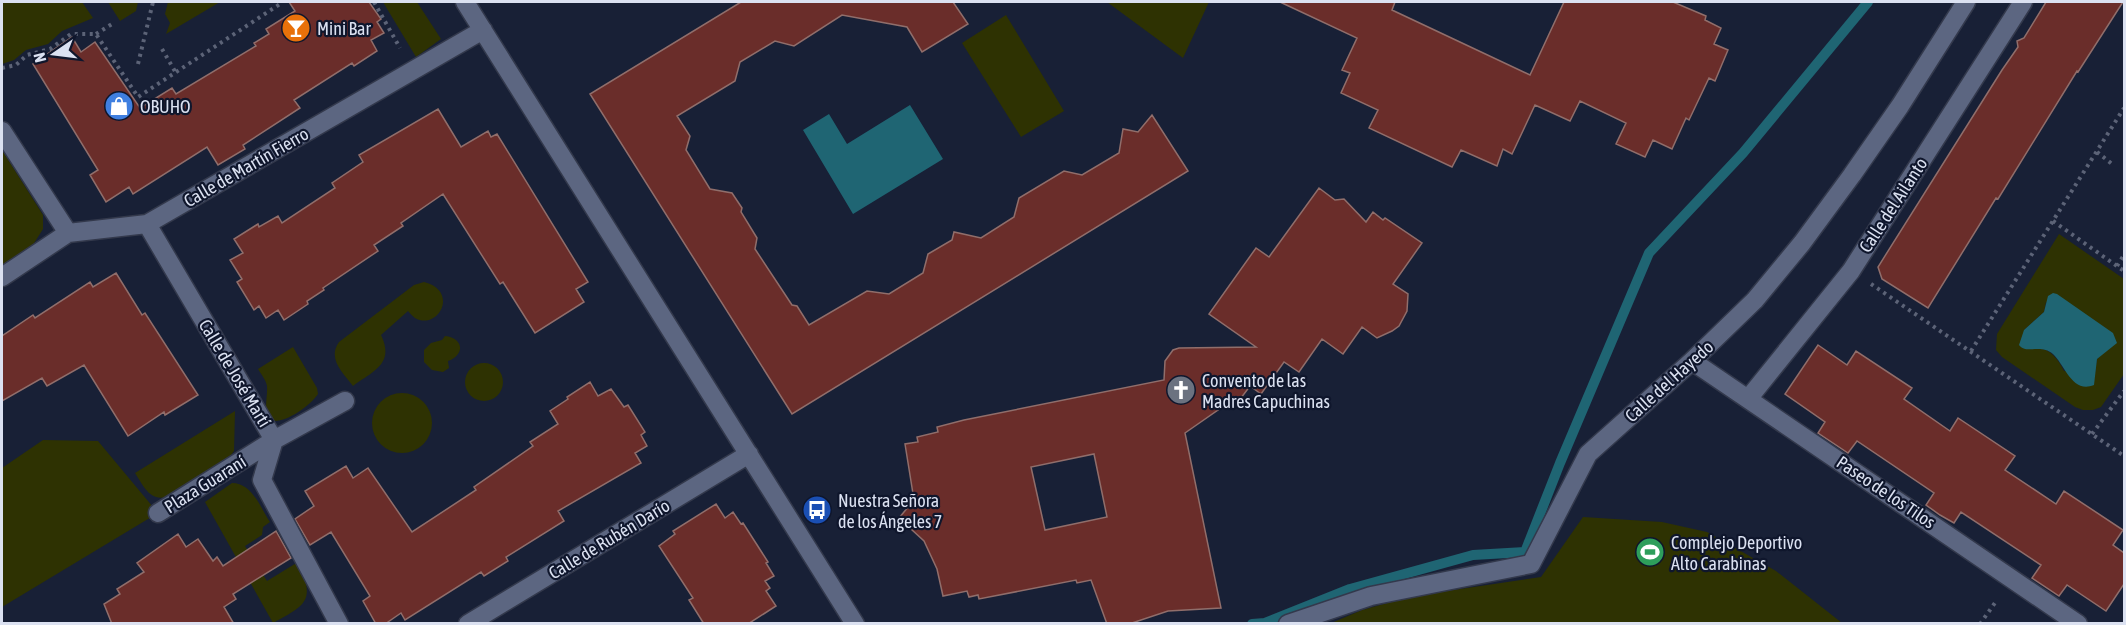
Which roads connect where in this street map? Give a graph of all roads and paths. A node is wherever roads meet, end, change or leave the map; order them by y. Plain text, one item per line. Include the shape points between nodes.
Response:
1 (153, 2) edge
2 (278, 2) edge
3 (374, 2) edge
4 (465, 2) edge
5 (1966, 2) edge
6 (2023, 2) edge
7 (112, 24) dead end
8 (483, 30) junction
9 (96, 34) junction
10 (162, 49) dead end
11 (138, 64) dead end
12 (2, 68) edge
13 (413, 70) junction
14 (176, 73) junction
15 (2124, 108) edge
16 (2, 131) edge
17 (2097, 152) junction
18 (2112, 164) dead end
19 (2053, 221) junction
20 (147, 224) junction
21 (68, 233) junction
22 (2124, 255) edge
23 (2117, 266) junction
24 (1851, 271) junction
25 (2124, 271) edge
26 (2, 277) edge
27 (1971, 351) junction
28 (1692, 361) junction
29 (2124, 391) edge
30 (1748, 399) junction
31 (345, 401) dead end
32 (2092, 434) junction
33 (274, 440) junction
34 (748, 454) junction
35 (2124, 456) edge
36 (158, 513) dead end
37 (339, 624) edge
38 (468, 624) edge
39 (855, 624) edge
40 (1288, 624) edge
41 (2078, 624) edge

1 - 11 path
2 - 14 path
3 - 13 path
4 - 8 street
5 - 28 street, Calle del Hayedo via 1894,114 1802,243 1755,300
6 - 24 street, Calle del Ailanto
7 - 9 path
8 - 13 street, Calle de Martín Fierro
8 - 34 street
9 - 12 path via 71,34 50,49
9 - 14 path via 138,97
10 - 14 path
13 - 20 street, Calle de Martín Fierro
15 - 17 path
16 - 21 street
17 - 18 path
17 - 19 path
19 - 23 path
19 - 27 path
20 - 21 street, Calle de Martín Fierro
20 - 33 street, Calle de José Martí
21 - 26 street, Calle de Martín Fierro
22 - 23 path
23 - 25 path
24 - 27 path
24 - 30 street, Calle del Ailanto
27 - 32 path
28 - 30 street, Paseo de los Tilos
28 - 40 street, Calle del Hayedo via 1588,454 1531,564 1371,596
29 - 32 path
30 - 41 street, Paseo de los Tilos
31 - 33 street, Plaza Guaraní
32 - 35 path
33 - 36 street, Plaza Guaraní
33 - 37 street, Calle de José Martí via 262,480
34 - 38 street, Calle de Rubén Darío
34 - 39 street

